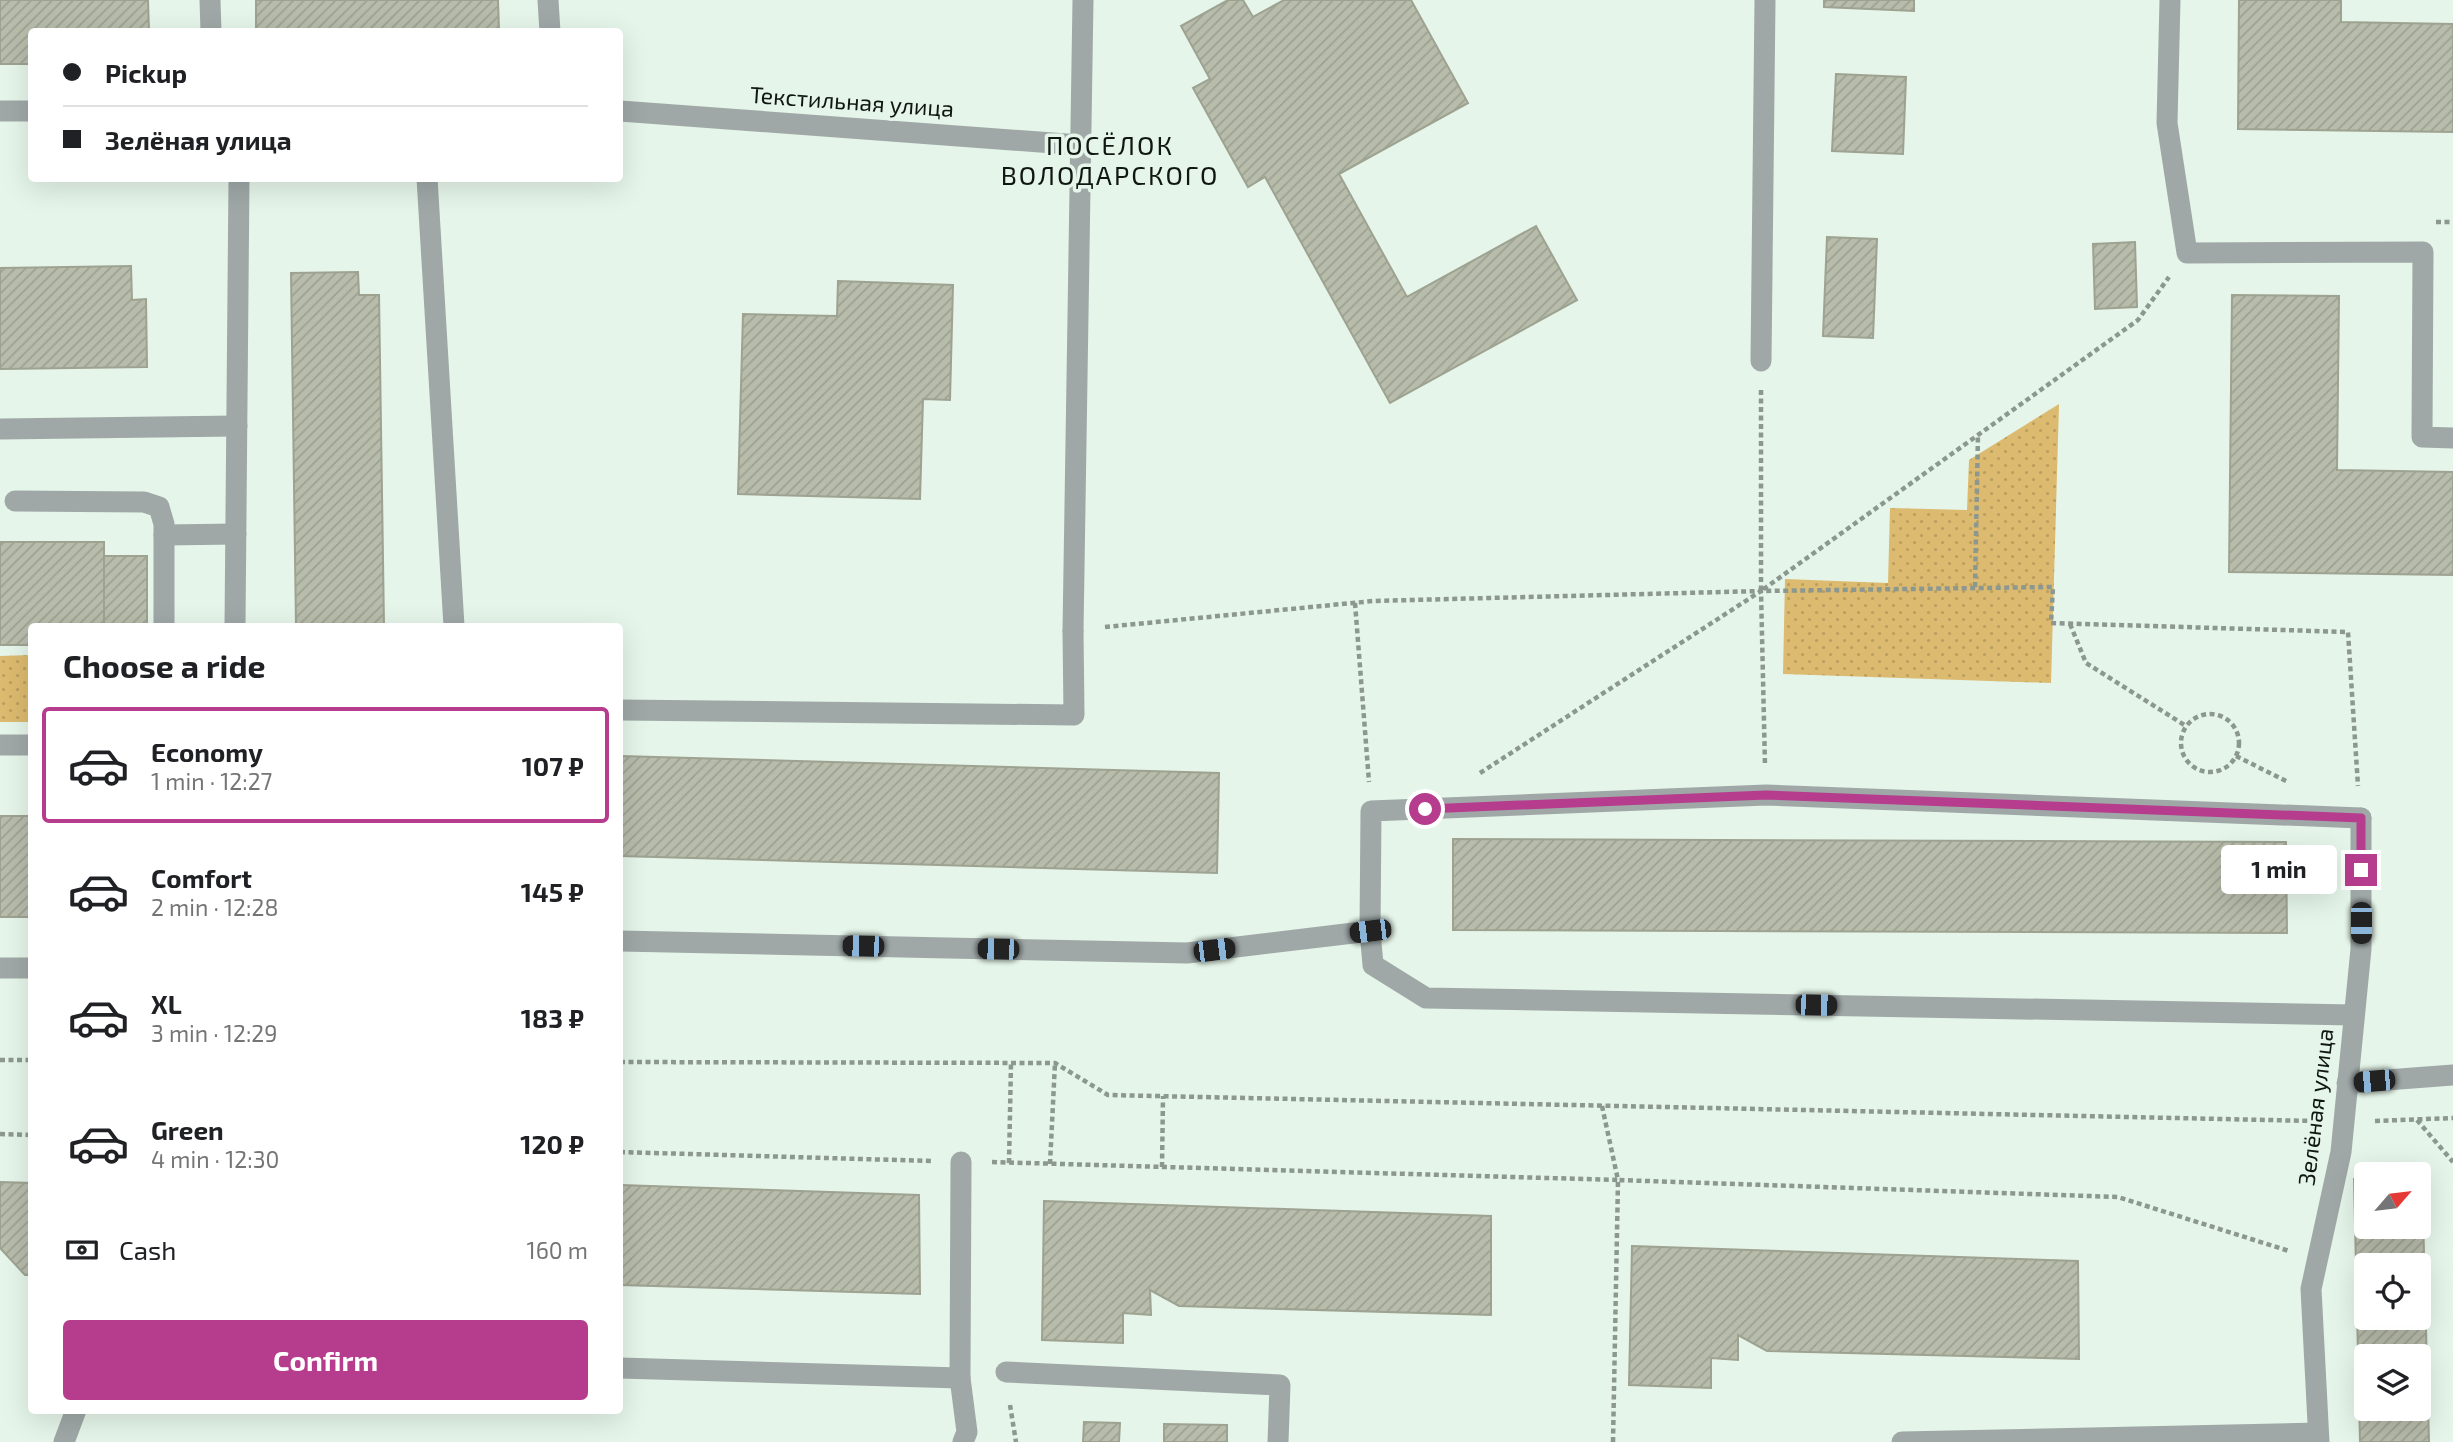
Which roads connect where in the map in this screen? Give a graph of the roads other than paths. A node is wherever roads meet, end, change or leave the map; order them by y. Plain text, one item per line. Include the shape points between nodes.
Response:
1 (210, 0) edge
2 (548, 0) edge
3 (1083, 0) edge
4 (1765, 0) edge
5 (2170, 0) edge
6 (211, 28) edge
7 (550, 28) edge
8 (0, 111) edge
9 (28, 111) edge
10 (623, 111) edge
11 (1080, 145) junction
12 (239, 182) edge
13 (428, 182) edge
14 (1761, 361) road end
15 (237, 426) junction
16 (0, 429) edge
17 (2453, 438) edge
18 (15, 501) dead end
19 (236, 534) junction
20 (164, 535) junction
21 (164, 623) edge
22 (235, 623) edge
23 (454, 623) edge
24 (623, 710) edge
25 (0, 745) edge
26 (28, 745) edge
27 (1370, 931) junction
28 (623, 940) edge
29 (0, 968) edge
30 (28, 968) edge
31 (2354, 1015) junction
32 (2453, 1075) edge
33 (2347, 1083) junction
34 (961, 1162) road end
35 (623, 1368) edge
36 (1006, 1372) dead end
37 (960, 1378) junction
38 (74, 1414) edge
39 (2319, 1437) edge
40 (64, 1442) edge
41 (963, 1442) edge
42 (1278, 1442) edge
43 (1902, 1442) edge

1 - 6 street
2 - 7 street
3 - 11 street
4 - 14 street
5 - 17 street via 2167,123 2187,253 2423,252 2422,437
8 - 9 street
10 - 11 street, Текстильная улица
11 - 24 street via 1074,715
12 - 15 street
13 - 23 street
15 - 16 street
15 - 19 street
18 - 20 street via 144,502 159,507
19 - 20 street
19 - 22 street
20 - 21 street
25 - 26 street
27 - 28 street via 1188,953
27 - 31 street via 1373,965 1426,998
27 - 31 street, Зелёная улица via 1371,811 1766,795 2361,818 2361,949
29 - 30 street
31 - 33 street, Зелёная улица
32 - 33 street
33 - 39 street, Зелёная улица via 2341,1152 2311,1289
34 - 37 street
35 - 37 street
36 - 42 street via 1280,1385
37 - 41 street via 967,1432
38 - 40 street
39 - 43 street

